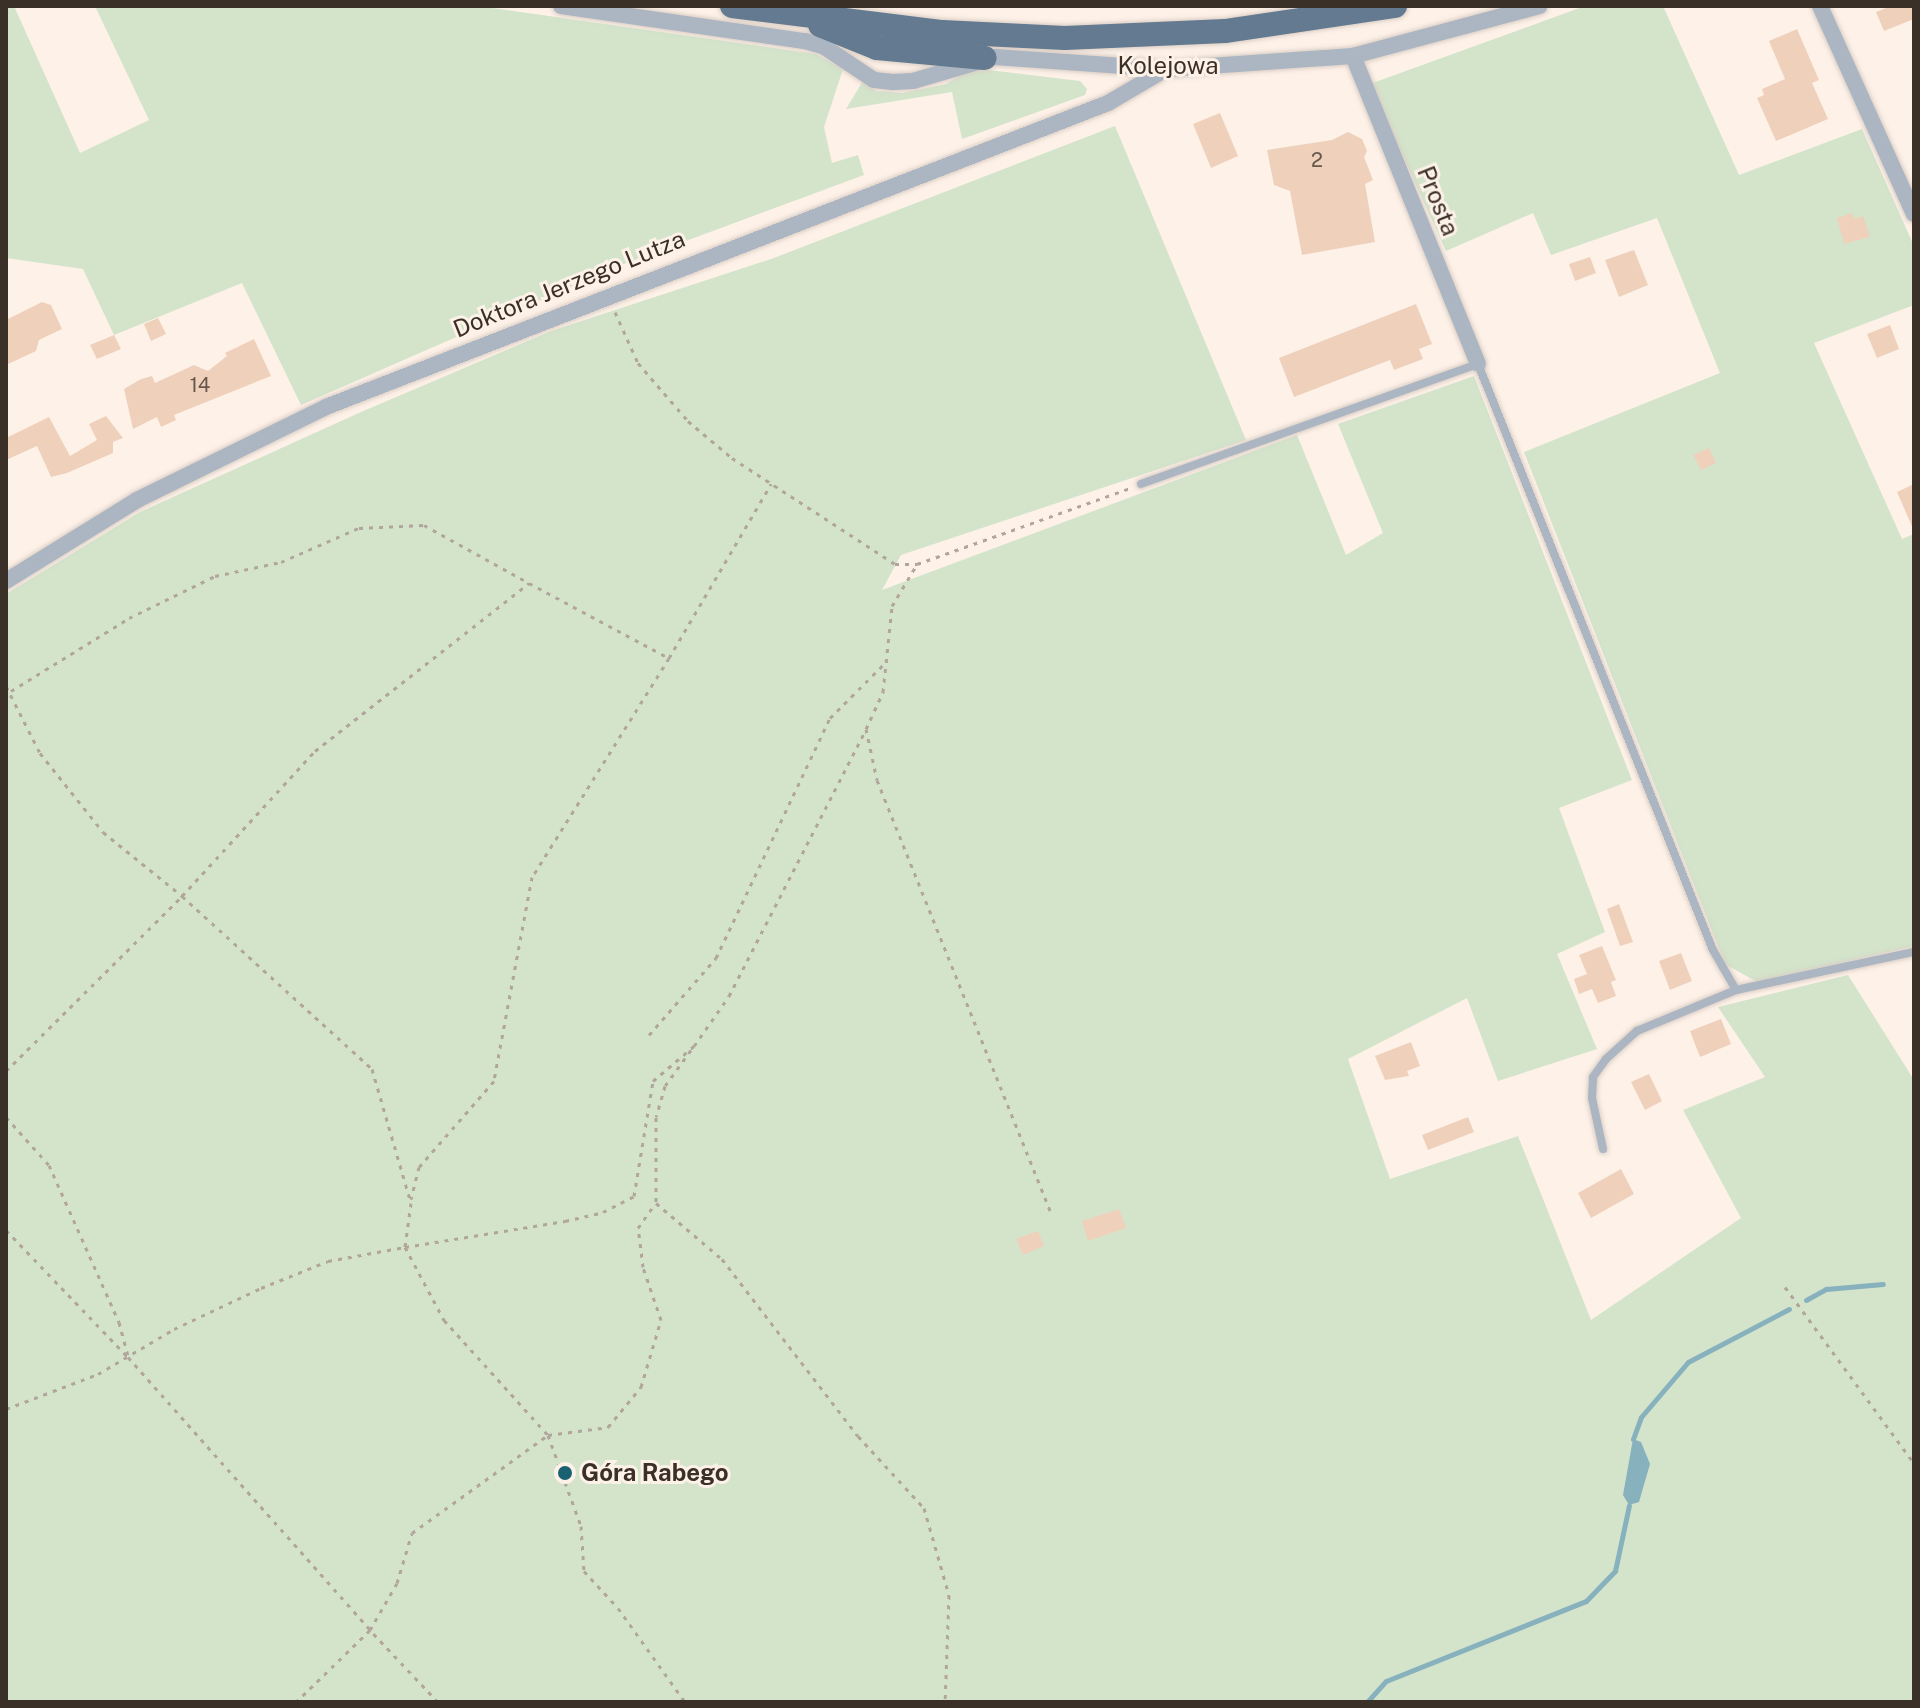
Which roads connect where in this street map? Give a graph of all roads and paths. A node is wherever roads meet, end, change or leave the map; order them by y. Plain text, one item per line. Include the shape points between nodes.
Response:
1 (561, 6) edge
2 (732, 6) edge
3 (1395, 6) edge
4 (1539, 6) edge
5 (1820, 6) edge
6 (804, 28) junction
7 (1353, 56) junction
8 (985, 58) joint
9 (1166, 69) junction
10 (1914, 214) edge
11 (607, 293) junction
12 (1478, 364) junction
13 (771, 484) junction
14 (1141, 484) joint
15 (917, 564) junction
16 (6, 581) edge
17 (529, 583) junction
18 (669, 658) junction
19 (887, 661) junction
20 (6, 686) edge
21 (9, 692) junction
22 (866, 729) junction
23 (182, 896) junction
24 (1914, 952) edge
25 (1736, 990) junction
26 (649, 1035) dead end
27 (694, 1046) junction
28 (6, 1071) edge
29 (6, 1117) edge
30 (1603, 1149) dead end
31 (411, 1203) junction
32 (656, 1203) junction
33 (1052, 1216) dead end
34 (6, 1230) edge
35 (405, 1247) junction
36 (1785, 1287) dead end
37 (128, 1357) junction
38 (6, 1409) edge
39 (548, 1435) junction
40 (1914, 1463) edge
41 (370, 1630) junction
42 (296, 1702) edge
43 (438, 1702) edge
44 (685, 1702) edge
45 (945, 1702) edge

1 - 6 street
2 - 6 highway, Kolejowa
3 - 6 highway, Kolejowa via 1255,28 1106,37
4 - 7 street, Kolejowa
5 - 10 street
6 - 8 highway via 860,45
7 - 9 street, Kolejowa
7 - 12 street, Prosta
8 - 9 street, Kolejowa
9 - 11 street, Doktora Jerzego Lutza via 1108,103
11 - 13 path via 638,363 663,396 732,458
11 - 16 street, Doktora Jerzego Lutza via 326,407 213,459
12 - 14 lane
12 - 25 lane via 1713,950
13 - 15 path via 895,564
13 - 18 path
14 - 15 path
15 - 19 path via 892,606
17 - 18 path
17 - 21 path via 424,525 359,528 281,562 215,576 129,618
17 - 23 path via 315,751
18 - 31 path via 532,877 494,1081 419,1167
19 - 22 path via 883,692
19 - 26 path via 830,718 716,958
20 - 21 path
21 - 23 path via 40,753 103,832
22 - 27 path via 729,996
22 - 33 path via 877,780
23 - 28 path
23 - 31 path via 372,1069
24 - 25 lane
25 - 30 lane via 1637,1031 1606,1059 1593,1077 1592,1098
27 - 32 path via 665,1086 656,1117
27 - 35 path via 653,1081 634,1196 603,1212 565,1221
29 - 37 path via 49,1165 119,1322
31 - 35 path
32 - 39 path via 638,1228 643,1267 661,1320 641,1387 608,1427
32 - 45 path via 722,1259 858,1436 924,1508 949,1595
34 - 37 path
35 - 37 path via 314,1266 174,1329
35 - 39 path via 444,1320
36 - 40 path
37 - 38 path
37 - 41 path
39 - 41 path via 412,1533 397,1583
39 - 44 path via 581,1526 584,1571 618,1608
41 - 42 path
41 - 43 path

